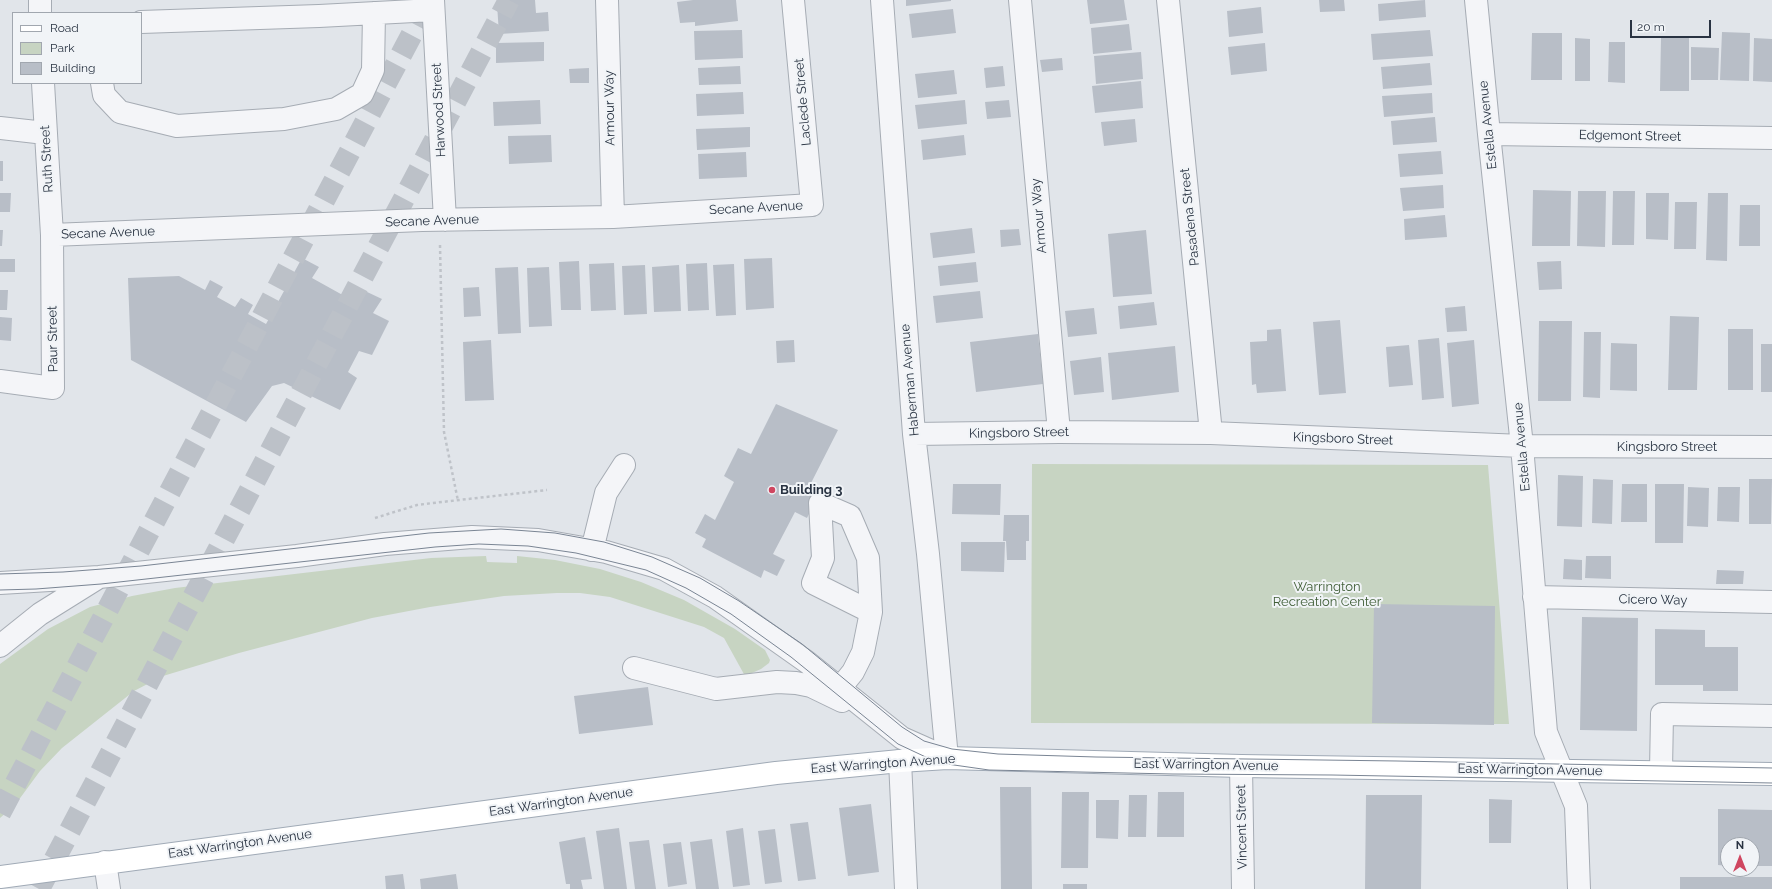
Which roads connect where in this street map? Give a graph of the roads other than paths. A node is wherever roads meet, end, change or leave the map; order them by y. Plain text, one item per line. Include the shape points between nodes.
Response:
1 (40, 0) edge
2 (607, 0) edge
3 (794, 0) edge
4 (882, 0) edge
5 (1020, 0) edge
6 (1168, 0) edge
7 (1476, 0) edge
8 (433, 5) edge
9 (40, 12) edge
10 (374, 13) junction
11 (142, 22) edge
12 (43, 84) edge
13 (102, 84) edge
14 (0, 128) edge
15 (45, 133) junction
16 (1488, 134) junction
17 (1772, 138) edge
18 (812, 205) joint
19 (612, 217) junction
20 (442, 230) junction
21 (52, 235) junction
22 (0, 381) edge
23 (1059, 432) junction
24 (1211, 433) junction
25 (914, 434) junction
26 (1522, 446) junction
27 (1772, 448) edge
28 (624, 466) dead end
29 (592, 550) junction
30 (99, 577) junction
31 (3, 582) edge
32 (1534, 598) junction
33 (1772, 602) edge
34 (871, 612) junction
35 (0, 646) edge
36 (634, 668) dead end
37 (840, 688) junction
38 (870, 714) junction
39 (1772, 716) edge
40 (946, 758) junction
41 (900, 761) junction
42 (1241, 766) junction
43 (1561, 770) junction
44 (1661, 772) junction
45 (1772, 774) edge
46 (105, 862) junction
47 (0, 877) edge
48 (109, 889) edge
49 (906, 889) edge
50 (1242, 889) edge
51 (1579, 889) edge

1 - 9 street
2 - 19 street, Armour Way
3 - 18 street, Laclede Street
4 - 25 street, Haberman Avenue
5 - 23 street, Armour Way
6 - 24 street, Pasadena Street
7 - 16 street, Estella Avenue
8 - 10 street
8 - 20 street, Harwood Street
10 - 11 street
10 - 13 street via 374,70 362,94 336,109 284,119 177,126 120,112 104,95
12 - 15 street, Ruth Street
14 - 15 street
15 - 21 street, Ruth Street
16 - 17 street, Edgemont Street
16 - 26 street, Estella Avenue
18 - 19 street, Secane Avenue
19 - 20 street, Secane Avenue
20 - 21 street, Secane Avenue
21 - 22 street, Paur Street via 53,388
23 - 24 street, Kingsboro Street
23 - 25 street, Kingsboro Street
24 - 26 street, Kingsboro Street
25 - 40 street, Haberman Avenue via 928,554
26 - 27 street, Kingsboro Street
26 - 32 street, Estella Avenue
28 - 29 street via 606,493
29 - 30 street via 538,540 472,537 385,544
29 - 37 street via 664,569 709,594
30 - 31 street
30 - 35 street via 40,614
32 - 33 street, Cicero Way
32 - 43 street, Estella Avenue via 1546,732
34 - 34 street via 868,558 850,516 820,503 823,558 813,583
34 - 37 street via 863,652 853,672
36 - 38 street via 716,689 777,682 811,686
37 - 38 street
38 - 40 street via 902,738
39 - 44 street via 1662,714
40 - 41 main road, East Warrington Avenue
40 - 42 main road, East Warrington Avenue
41 - 46 main road, East Warrington Avenue via 776,773
41 - 49 street
42 - 43 main road, East Warrington Avenue
42 - 50 street, Vincent Street
43 - 44 main road, East Warrington Avenue
43 - 51 street, Estella Avenue via 1576,806
44 - 45 main road, East Warrington Avenue
46 - 47 main road, East Warrington Avenue
46 - 48 street

